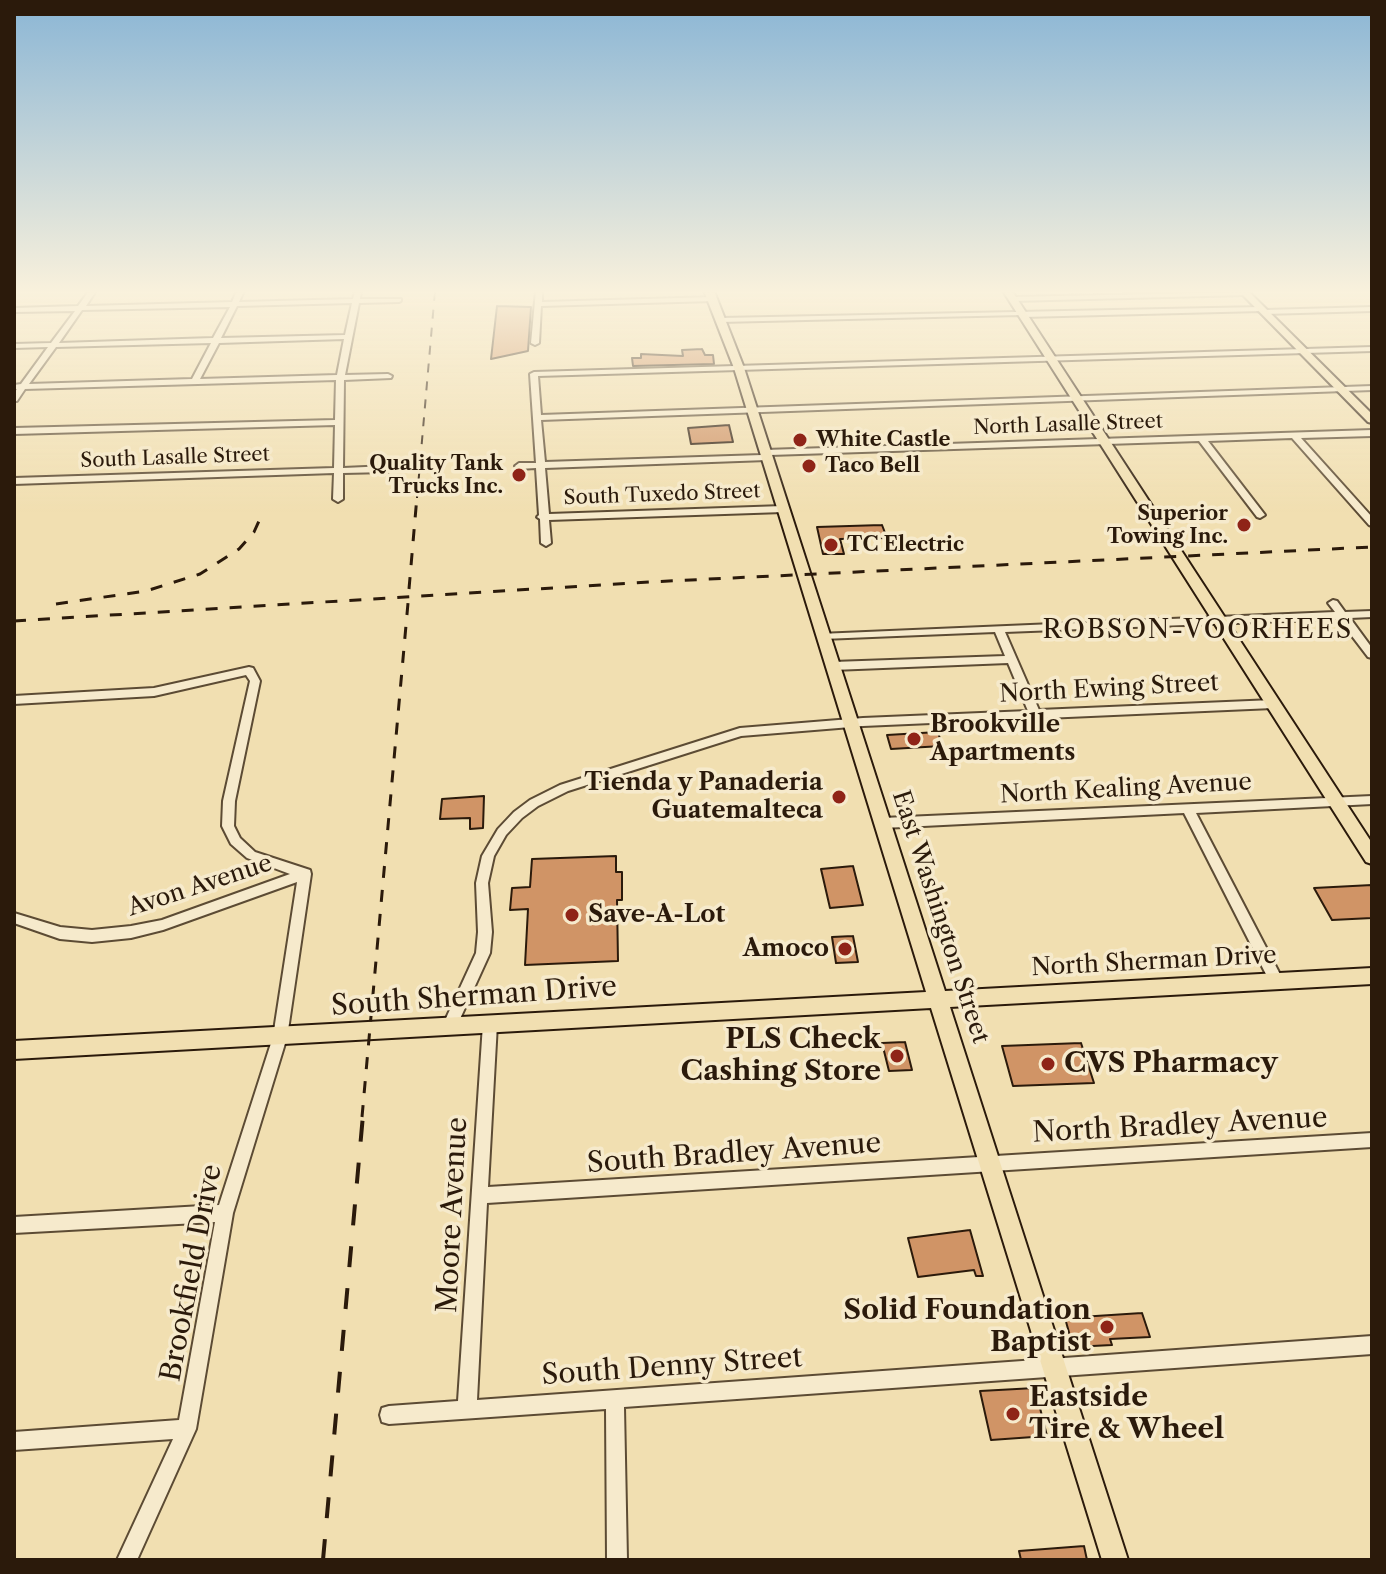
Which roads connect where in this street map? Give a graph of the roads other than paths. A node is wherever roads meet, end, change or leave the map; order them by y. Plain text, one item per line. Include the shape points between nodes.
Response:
1 (37, 364) edge
2 (204, 364) edge
3 (343, 364) edge
4 (738, 364) edge
5 (862, 364) edge
6 (1055, 364) edge
7 (1316, 364) edge
8 (739, 368) junction
9 (388, 376) dead end
10 (340, 378) junction
11 (195, 382) junction
12 (18, 387) edge
13 (1372, 388) edge
14 (1341, 389) junction
15 (14, 399) edge
16 (1077, 399) junction
17 (752, 410) junction
18 (536, 418) junction
19 (1372, 420) edge
20 (339, 422) junction
21 (14, 431) edge
22 (1372, 433) edge
23 (1294, 435) junction
24 (1201, 438) junction
25 (1105, 442) junction
26 (766, 455) junction
27 (539, 465) junction
28 (519, 466) dead end
29 (388, 469) dead end
30 (338, 471) junction
31 (14, 481) edge
32 (338, 499) dead end
33 (783, 509) junction
34 (1260, 515) dead end
35 (542, 517) junction
36 (1372, 523) edge
37 (546, 543) dead end
38 (1333, 603) dead end
39 (1372, 614) edge
40 (1342, 615) junction
41 (1218, 620) junction
42 (999, 629) junction
43 (823, 636) junction
44 (1372, 655) edge
45 (1012, 659) junction
46 (833, 666) junction
47 (14, 700) edge
48 (1273, 704) junction
49 (1035, 714) junction
50 (851, 723) junction
51 (1372, 800) edge
52 (1336, 801) junction
53 (1187, 808) junction
54 (883, 823) junction
55 (1372, 857) edge
56 (305, 874) junction
57 (14, 918) edge
58 (1372, 976) edge
59 (1277, 982) junction
60 (938, 998) junction
61 (490, 1024) junction
62 (449, 1027) junction
63 (280, 1037) junction
64 (14, 1050) edge
65 (1372, 1140) edge
66 (990, 1163) junction
67 (481, 1195) junction
68 (225, 1213) junction
69 (14, 1225) edge
70 (1372, 1345) edge
71 (1054, 1368) junction
72 (615, 1399) junction
73 (467, 1409) junction
74 (389, 1415) dead end
75 (187, 1429) junction
76 (14, 1441) edge
77 (127, 1560) edge
78 (617, 1560) edge
79 (1115, 1560) edge

1 - 12 street
2 - 11 street
3 - 10 street
4 - 8 main road, East Washington Street
5 - 8 street
6 - 16 main road
7 - 14 main road
8 - 17 main road, East Washington Street
8 - 18 street via 534,374
9 - 10 street
10 - 11 street
10 - 20 street
11 - 12 street
12 - 15 street
13 - 14 street
14 - 16 street
14 - 19 main road
16 - 17 street
16 - 25 main road
17 - 18 street
17 - 26 main road, East Washington Street
18 - 27 street
20 - 21 street
20 - 30 street
22 - 23 street, North Lasalle Street
23 - 24 street, North Lasalle Street
23 - 36 street
24 - 25 street, North Lasalle Street
24 - 34 street
25 - 26 street, North Lasalle Street
25 - 41 main road
26 - 27 street
26 - 33 main road, East Washington Street
27 - 28 street
27 - 35 street
29 - 30 street, South Lasalle Street
30 - 31 street, South Lasalle Street
30 - 32 street
33 - 35 street, South Tuxedo Street
33 - 43 main road, East Washington Street
35 - 37 street
38 - 40 street
39 - 40 street
40 - 41 street
40 - 44 street
41 - 42 street
41 - 48 main road
42 - 43 street
42 - 45 street
43 - 46 main road, East Washington Street
45 - 46 street
45 - 49 street
46 - 50 main road, East Washington Street
47 - 56 street via 139,694 245,670 253,674 228,824 235,841 251,855
48 - 49 street, North Ewing Street
48 - 52 main road
49 - 50 street, North Ewing Street
50 - 54 main road, East Washington Street
50 - 62 street, North Ewing Street via 740,732 564,788 524,810 488,856 482,887 483,953
51 - 52 street, North Kealing Avenue
52 - 53 street, North Kealing Avenue
52 - 55 main road
53 - 54 street, North Kealing Avenue
53 - 59 street
54 - 60 main road, East Washington Street
56 - 57 street, Avon Avenue via 131,932 60,933
56 - 63 street, Brookfield Drive
58 - 59 main road, North Sherman Drive
59 - 60 main road, North Sherman Drive
60 - 61 main road, South Sherman Drive
60 - 66 main road, East Washington Street
61 - 62 main road, South Sherman Drive
61 - 67 street, Moore Avenue
62 - 63 main road, South Sherman Drive
63 - 64 main road, South Sherman Drive
63 - 68 street, Brookfield Drive
65 - 66 street, North Bradley Avenue
66 - 67 street, South Bradley Avenue
66 - 71 main road, East Washington Street
67 - 73 street, Moore Avenue
68 - 69 street
68 - 75 street, Brookfield Drive
70 - 71 street, South Denny Street
71 - 72 street, South Denny Street
71 - 79 main road, East Washington Street
72 - 73 street, South Denny Street
72 - 78 street
73 - 74 street, South Denny Street
75 - 76 street
75 - 77 street, Brookfield Drive

